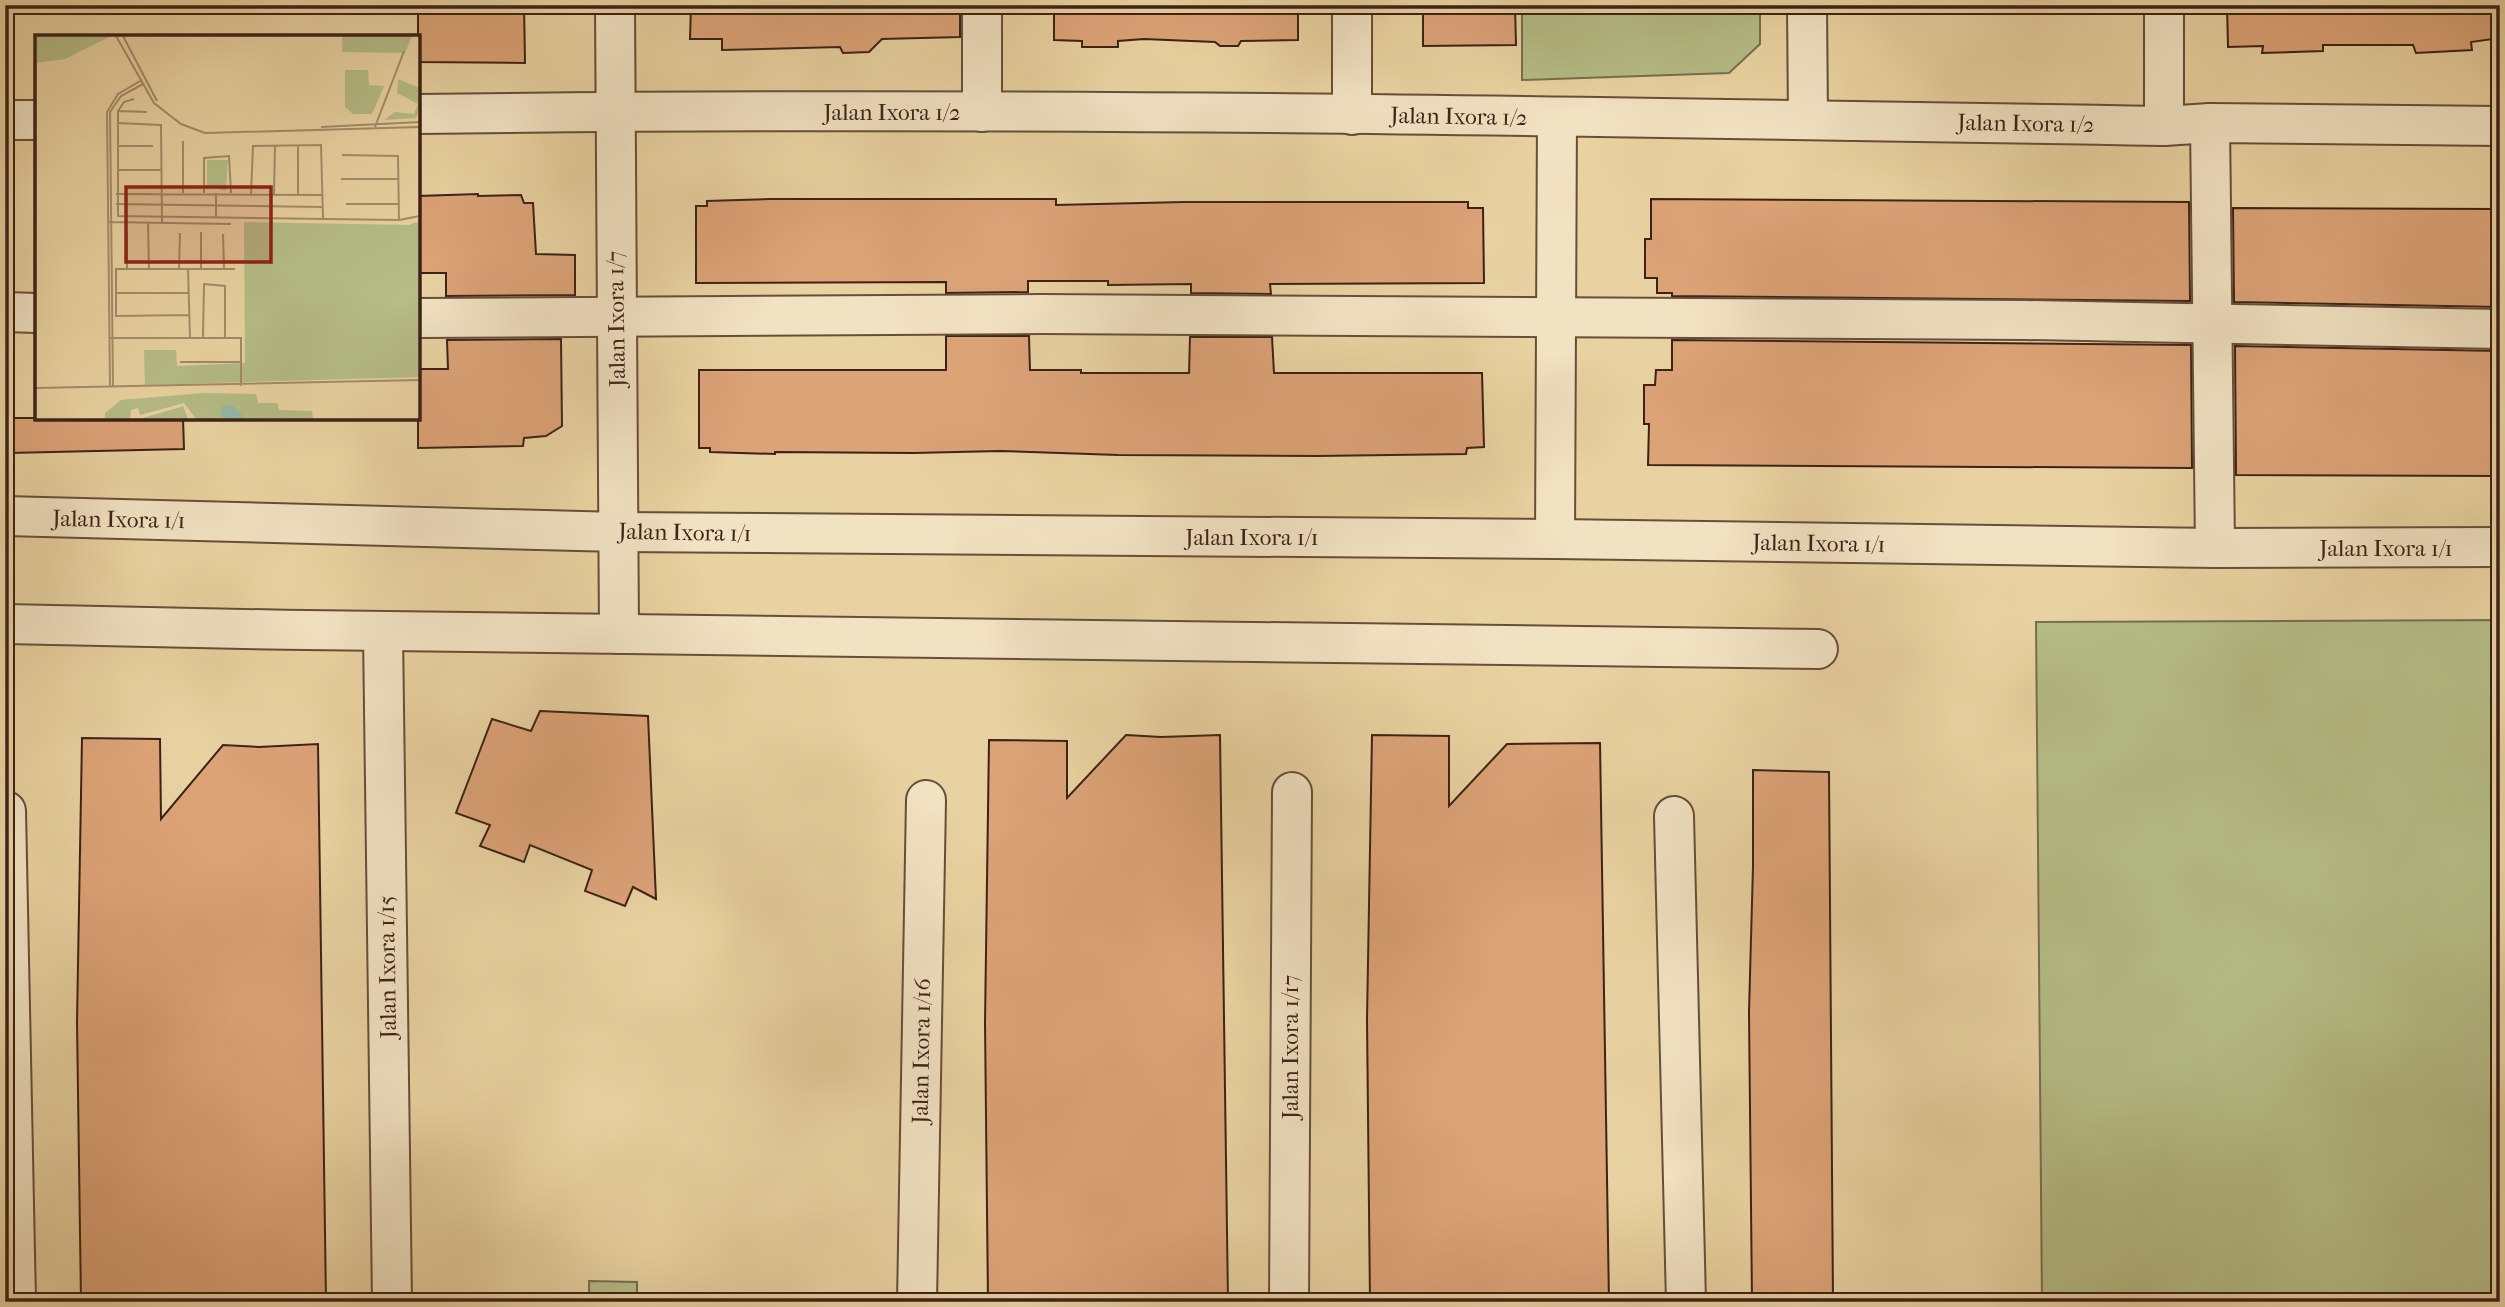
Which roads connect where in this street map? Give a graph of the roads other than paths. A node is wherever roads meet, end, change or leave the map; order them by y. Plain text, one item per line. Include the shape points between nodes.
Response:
1 (615, 5) edge
2 (982, 5) edge
3 (1352, 5) edge
4 (1807, 5) edge
5 (2164, 5) edge
6 (614, 112) junction
7 (982, 112) junction
8 (420, 114) edge
9 (1352, 115) junction
10 (1557, 117) junction
11 (5, 120) edge
12 (35, 120) edge
13 (1808, 120) junction
14 (2210, 123) junction
15 (2164, 126) junction
16 (2500, 126) edge
17 (5, 313) edge
18 (35, 313) edge
19 (1556, 317) junction
20 (420, 318) edge
21 (616, 318) junction
22 (2212, 323) junction
23 (2500, 329) edge
24 (5, 516) edge
25 (618, 532) junction
26 (1555, 539) junction
27 (2500, 547) edge
28 (2215, 548) junction
29 (5, 624) edge
30 (383, 633) junction
31 (619, 634) junction
32 (1818, 649) dead end
33 (1292, 792) dead end
34 (926, 800) dead end
35 (6, 811) edge
36 (1674, 816) dead end
37 (16, 1302) edge
38 (392, 1302) edge
39 (917, 1302) edge
40 (1289, 1302) edge
41 (1686, 1302) edge

1 - 6 street, Jalan Ixora 1/7
2 - 7 street
3 - 9 street
4 - 13 street
5 - 15 street
6 - 7 street, Jalan Ixora 1/2
6 - 8 street, Jalan Ixora 1/2
6 - 21 street, Jalan Ixora 1/7
7 - 9 street, Jalan Ixora 1/2
9 - 10 street, Jalan Ixora 1/2
10 - 13 street, Jalan Ixora 1/2
10 - 19 street
11 - 12 street
13 - 15 street, Jalan Ixora 1/2
14 - 15 street, Jalan Ixora 1/2
14 - 16 street, Jalan Ixora 1/2
14 - 22 street
17 - 18 street
19 - 21 street via 1042,314
19 - 22 street
19 - 26 street
20 - 21 street
21 - 25 street, Jalan Ixora 1/7
22 - 23 street
22 - 28 street
24 - 25 street, Jalan Ixora 1/1
25 - 26 street, Jalan Ixora 1/1
25 - 31 street, Jalan Ixora 1/7
26 - 28 street, Jalan Ixora 1/1
27 - 28 street, Jalan Ixora 1/1
29 - 30 street
30 - 31 street
30 - 38 street, Jalan Ixora 1/15
31 - 32 street
33 - 40 street, Jalan Ixora 1/17
34 - 39 street, Jalan Ixora 1/16
35 - 37 street
36 - 41 street

